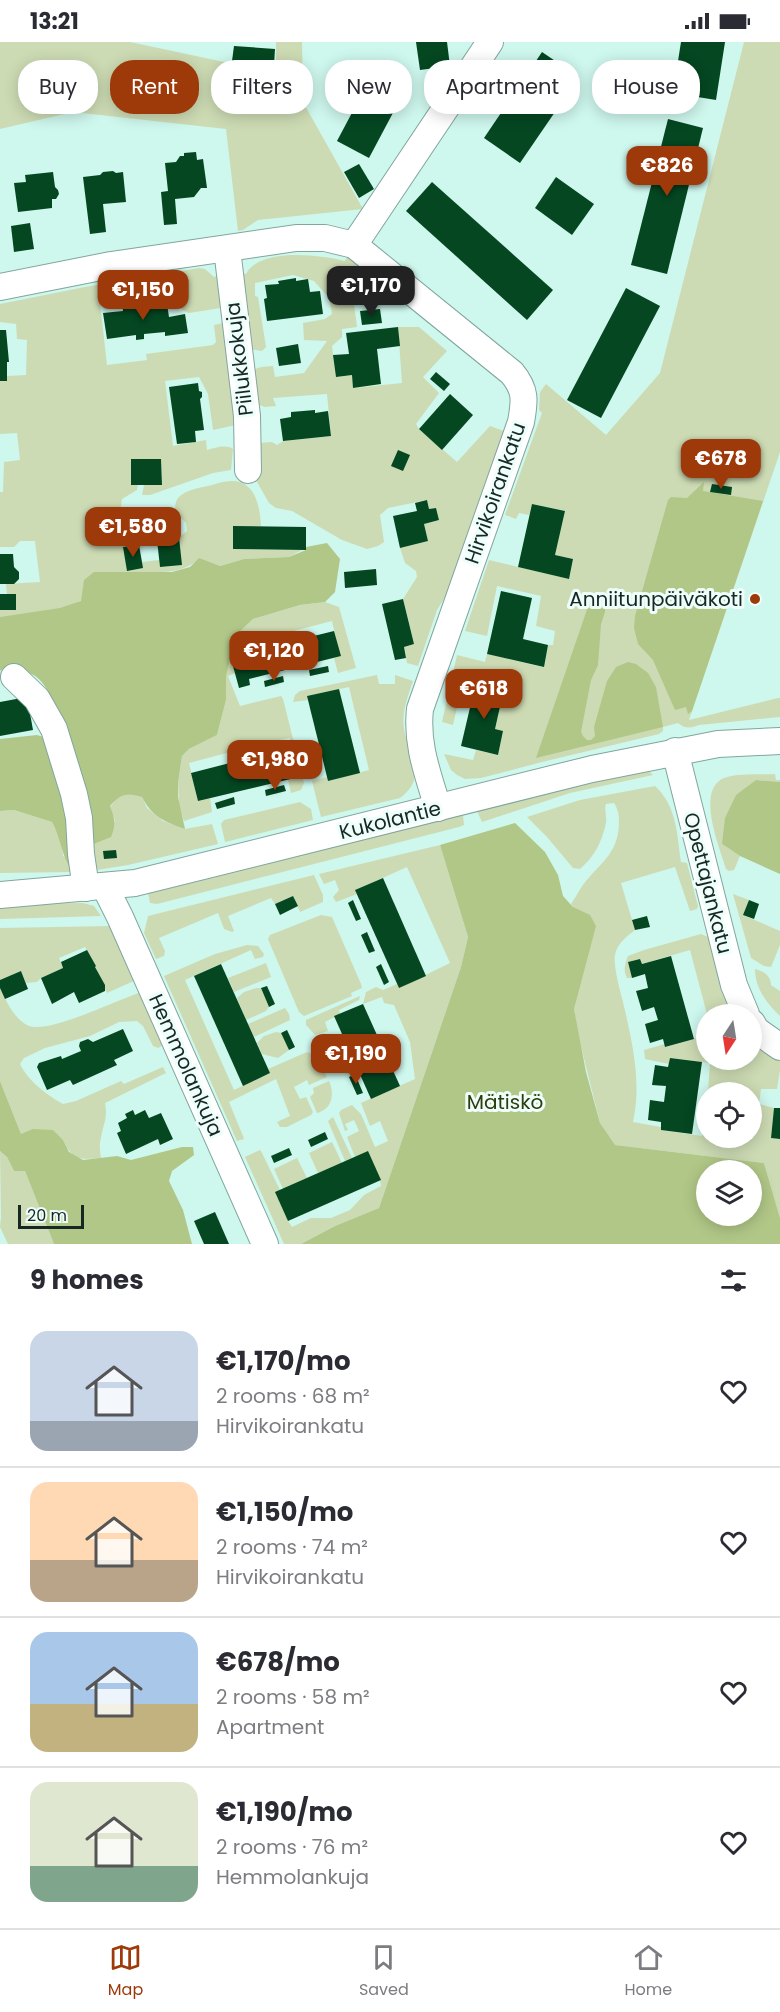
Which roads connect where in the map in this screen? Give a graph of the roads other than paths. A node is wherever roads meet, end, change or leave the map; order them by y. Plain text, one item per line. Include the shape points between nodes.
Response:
1 (490, 42) edge
2 (354, 244) junction
3 (227, 249) junction
4 (0, 287) edge
5 (248, 470) dead end
6 (14, 677) dead end
7 (780, 741) edge
8 (675, 752) junction
9 (438, 808) junction
10 (95, 887) junction
11 (0, 895) edge
12 (742, 1004) edge
13 (762, 1034) edge
14 (780, 1047) edge
15 (265, 1244) edge

1 - 2 street
2 - 3 street, Hirvikoirankatu via 296,238
2 - 9 street, Hirvikoirankatu via 512,373 524,392 521,422 420,709 420,747
3 - 4 street, Hirvikoirankatu via 111,265
3 - 5 street, Piilukkokuja via 247,416
6 - 10 street, Hemmolankuja via 37,699 54,729 74,794 81,854
7 - 8 street, Kukolantie via 718,744
8 - 9 street, Kukolantie
8 - 12 street, Opettajankatu
9 - 10 street, Kukolantie via 135,883
10 - 11 street, Kukolantie
10 - 15 street, Hemmolankuja via 124,927
13 - 14 street

